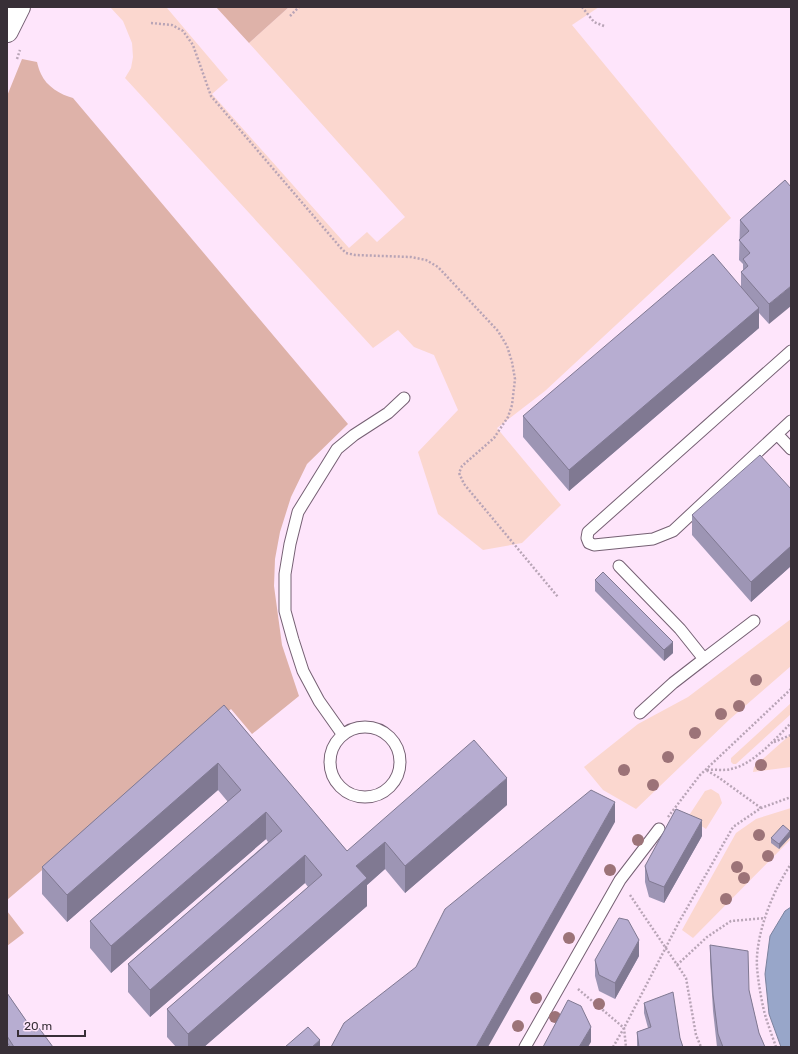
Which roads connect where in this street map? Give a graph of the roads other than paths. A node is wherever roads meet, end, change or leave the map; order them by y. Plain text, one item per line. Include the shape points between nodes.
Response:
1 (19, 7) edge
2 (7, 31) edge
3 (791, 351) edge
4 (404, 398) dead end
5 (791, 421) edge
6 (777, 434) junction
7 (791, 449) edge
8 (619, 566) dead end
9 (754, 621) dead end
10 (704, 659) junction
11 (640, 713) dead end
12 (343, 735) junction
13 (659, 829) road end
14 (525, 1047) edge

1 - 2 main road
3 - 6 lane via 588,532 589,543 594,545 653,539 673,531
4 - 12 lane via 337,449 298,512 290,544 285,574 285,611 293,640 303,670 319,701
5 - 6 lane
6 - 7 lane
8 - 10 lane via 680,629
9 - 10 lane
10 - 11 lane
12 - 12 lane via 363,727 375,728 394,742 400,762 398,774 384,792 361,797 341,788 330,766 335,744
13 - 14 lane via 620,880

